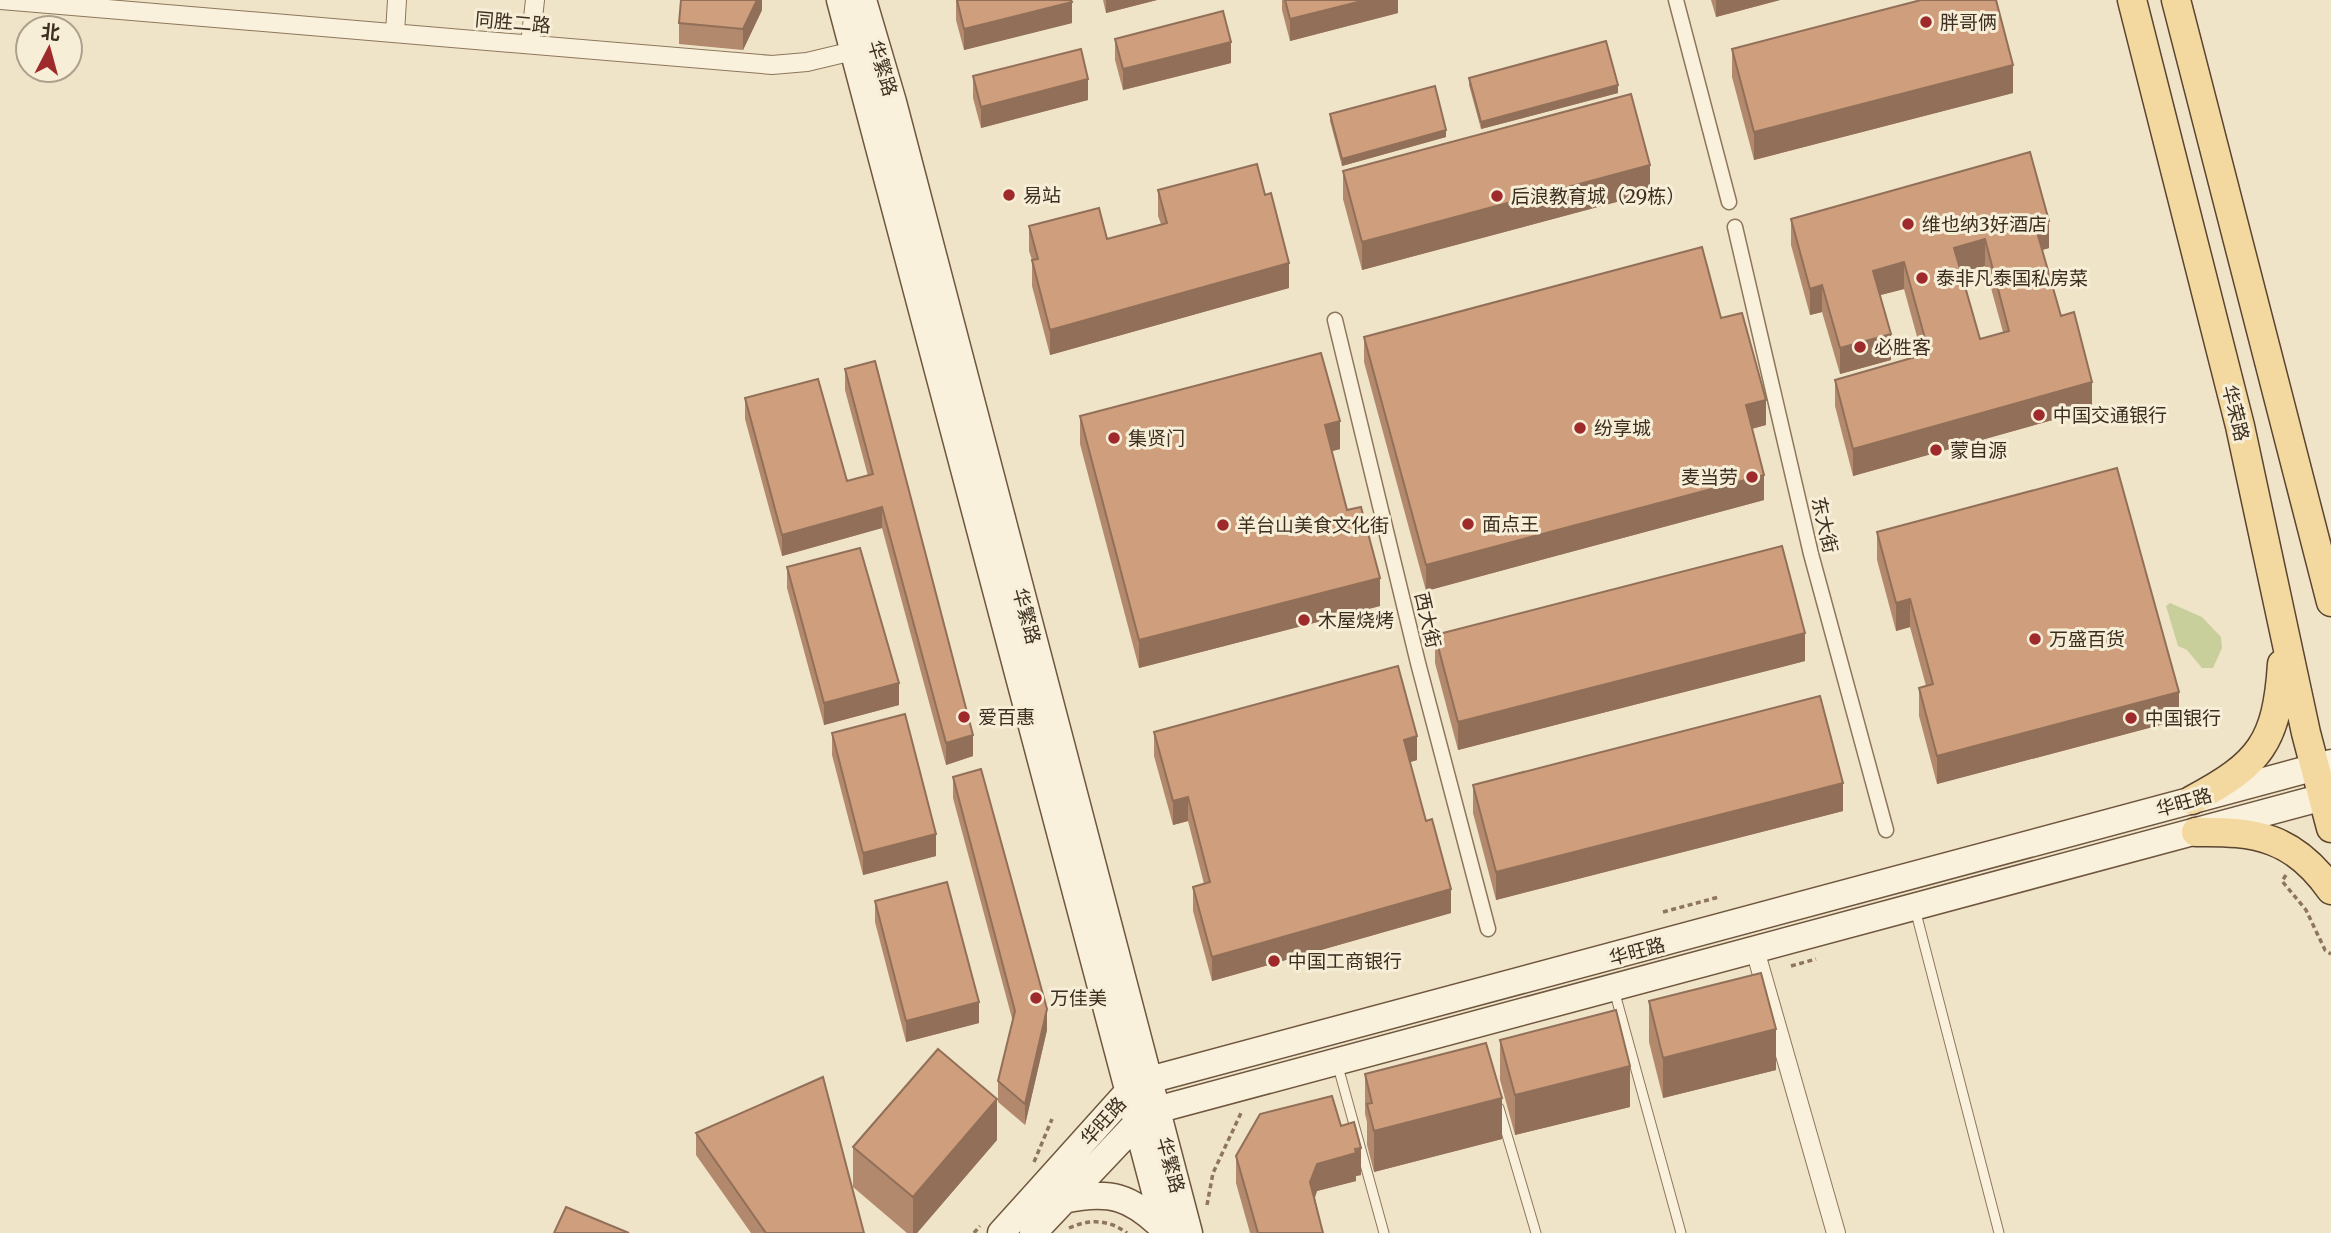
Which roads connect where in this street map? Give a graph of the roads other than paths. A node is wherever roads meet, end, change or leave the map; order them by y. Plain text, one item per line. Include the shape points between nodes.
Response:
1 (1, 0) edge
2 (397, 0) edge
3 (534, 0) edge
4 (840, 0) edge
5 (863, 0) edge
6 (1676, 0) edge
7 (2132, 0) edge
8 (2176, 0) edge
9 (160, 7) edge
10 (395, 33) junction
11 (530, 44) junction
12 (853, 51) junction
13 (1729, 202) dead end
14 (1735, 227) dead end
15 (1335, 320) dead end
16 (2331, 602) edge
17 (2284, 634) junction
18 (2323, 765) edge
19 (2327, 797) edge
20 (2192, 800) junction
21 (2331, 828) edge
22 (1886, 830) dead end
23 (2196, 832) junction
24 (2331, 890) edge
25 (1914, 908) junction
26 (1488, 929) dead end
27 (1755, 950) junction
28 (1613, 988) junction
29 (1337, 1062) junction
30 (1138, 1086) junction
31 (1495, 1092) edge
32 (1146, 1117) junction
33 (1063, 1200) junction
34 (1173, 1232) edge
35 (1001, 1233) edge
36 (1033, 1233) edge
37 (1384, 1233) edge
38 (1535, 1233) edge
39 (1682, 1233) edge
40 (1836, 1233) edge
41 (1999, 1233) edge

1 - 9 street, 同胜二路
2 - 10 street
3 - 11 street
4 - 12 main road, 华繁路
5 - 30 main road, 华繁路 via 897,114
6 - 13 street
7 - 17 main road, 华荣路 via 2240,426
8 - 16 main road
9 - 10 street, 同胜二路
10 - 11 street, 同胜二路
11 - 12 street, 同胜二路 via 772,65
12 - 30 main road, 华繁路
14 - 22 street, 东大街 via 1811,554
15 - 26 street, 西大街
17 - 18 main road, 华荣路
17 - 20 main road via 2278,707 2259,752 2227,782
18 - 19 main road, 华荣路
18 - 20 main road, 华旺路
19 - 21 main road, 华荣路
19 - 23 main road, 华旺路
20 - 30 main road, 华旺路
23 - 24 main road via 2238,832 2274,839
23 - 25 main road, 华旺路
25 - 27 main road, 华旺路
25 - 41 lane
27 - 28 main road, 华旺路
27 - 40 street
28 - 29 main road, 华旺路 via 1478,1030
28 - 39 lane
29 - 32 main road, 华旺路
29 - 37 lane
30 - 32 main road, 华繁路
30 - 35 main road, 华旺路
31 - 38 lane
32 - 33 main road, 华旺路
32 - 34 main road, 华繁路
33 - 34 main road via 1096,1194 1117,1197 1140,1207
33 - 36 main road, 华旺路

